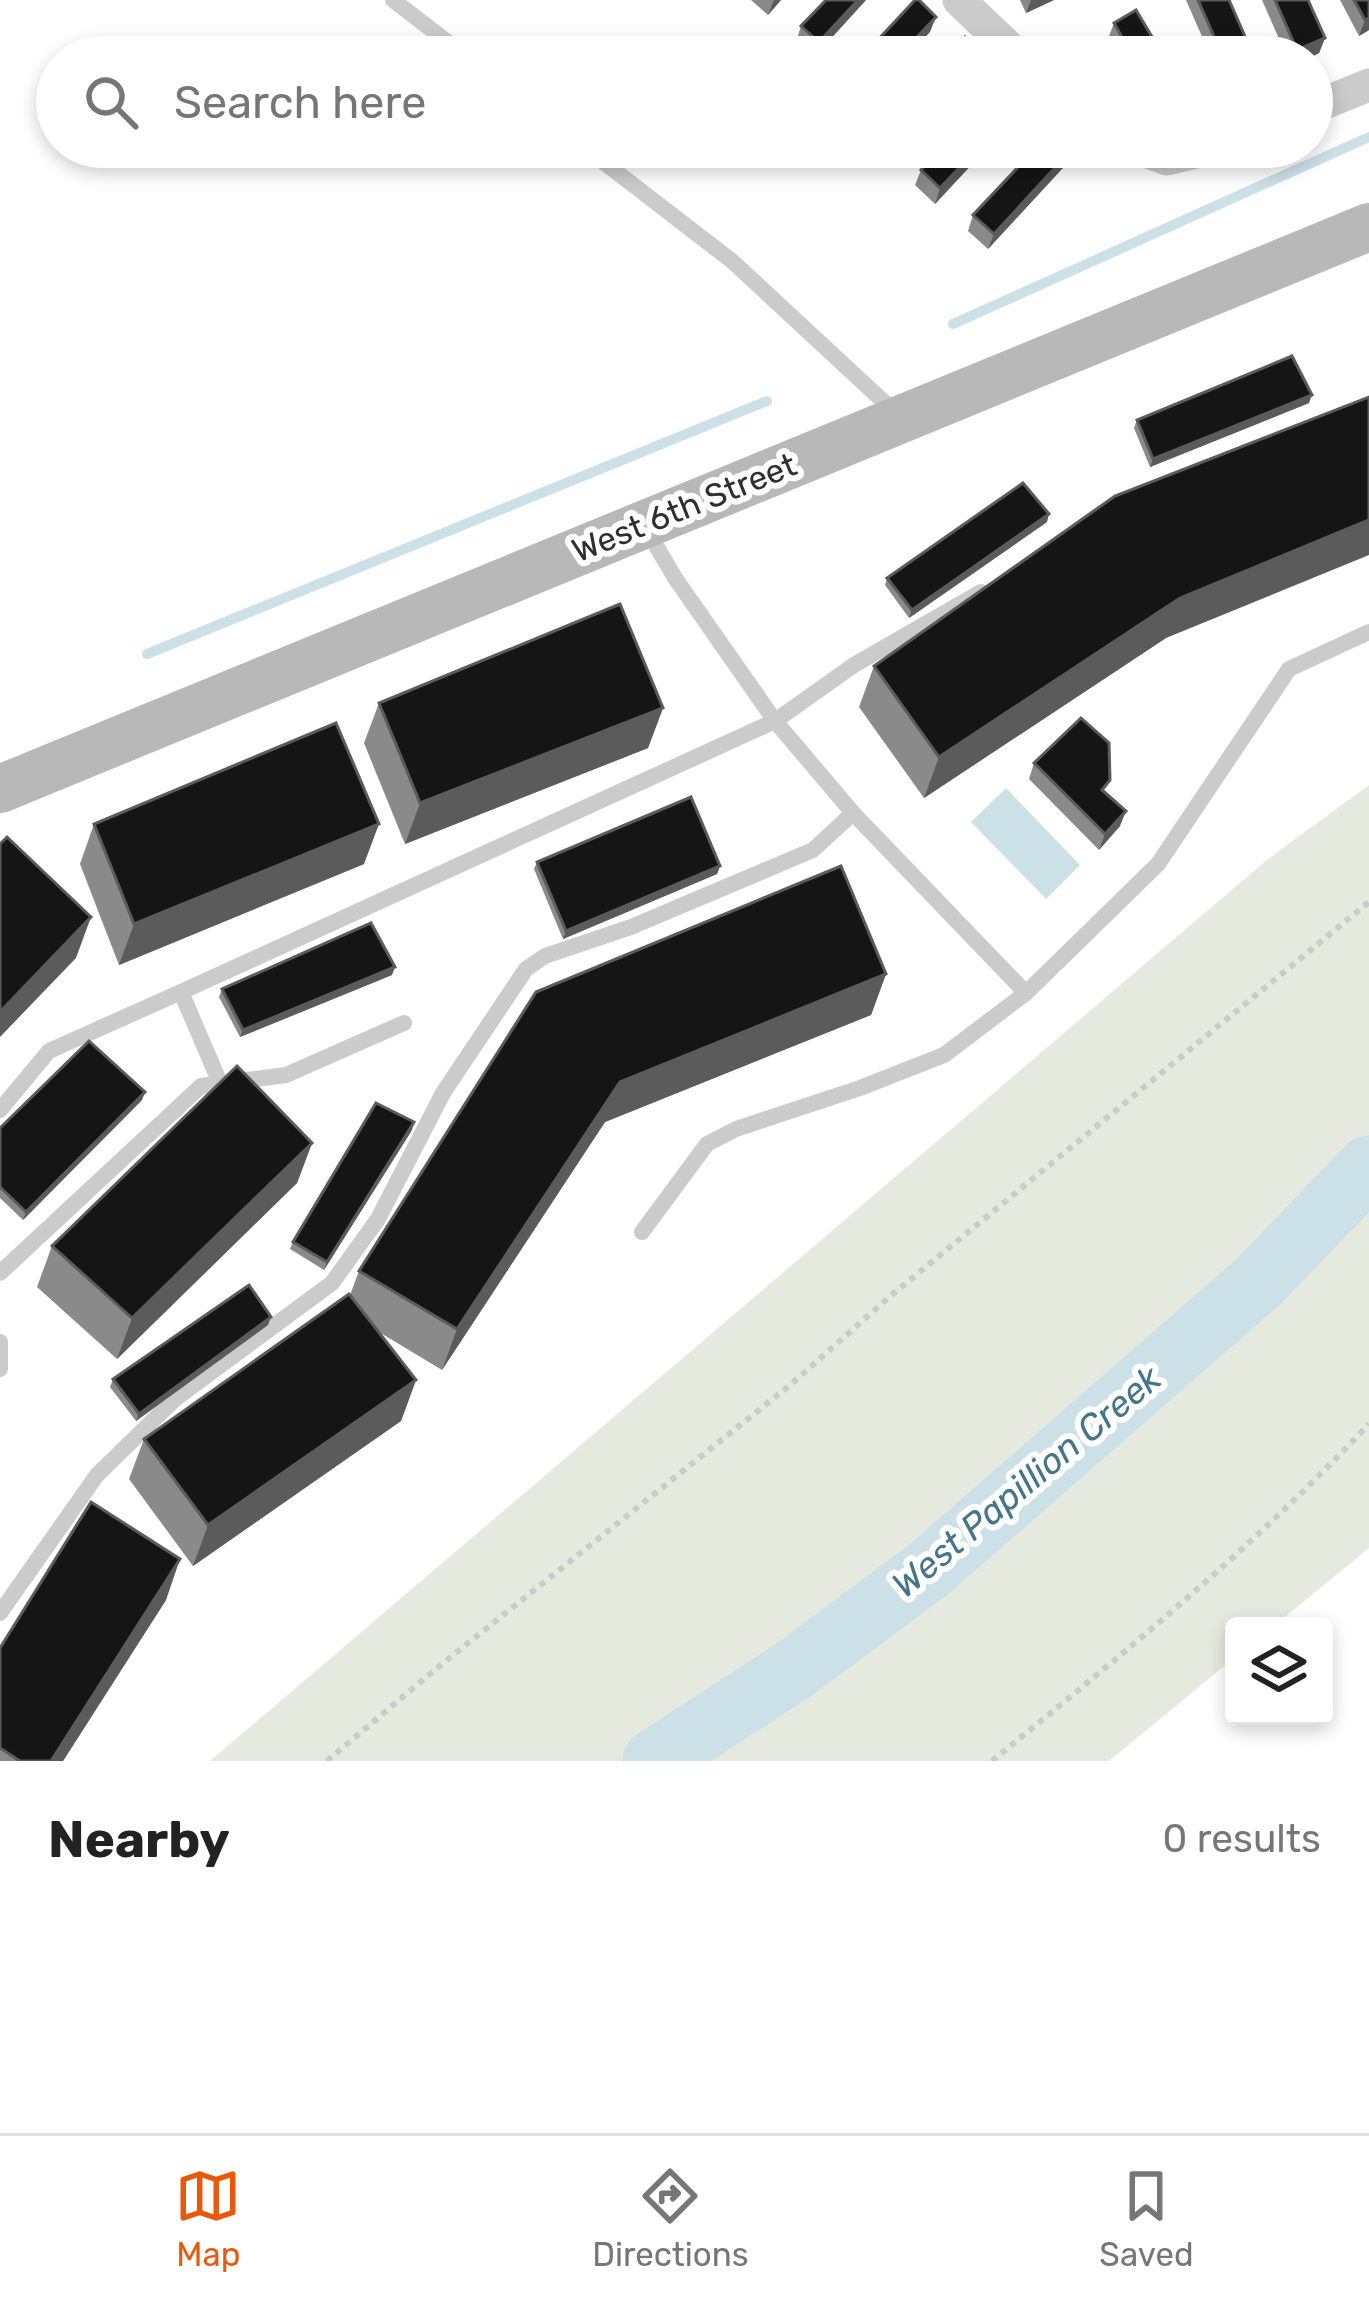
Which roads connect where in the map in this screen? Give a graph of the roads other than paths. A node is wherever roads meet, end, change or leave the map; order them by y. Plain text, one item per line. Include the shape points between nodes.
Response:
1 (394, 0) edge
2 (958, 0) edge
3 (440, 36) edge
4 (996, 36) edge
5 (1369, 85) edge
6 (1333, 100) edge
7 (611, 168) edge
8 (1369, 227) edge
9 (902, 419) junction
10 (642, 523) junction
11 (992, 585) edge
12 (1369, 632) edge
13 (775, 721) junction
14 (0, 789) edge
15 (853, 813) junction
16 (181, 992) junction
17 (1026, 993) junction
18 (404, 1023) dead end
19 (220, 1083) junction
20 (0, 1110) edge
21 (643, 1232) dead end
22 (0, 1273) edge
23 (0, 1342) edge
24 (0, 1369) edge
25 (0, 1613) edge

1 - 3 lane
2 - 4 street
5 - 6 street
7 - 9 lane via 732,261
8 - 9 main road, West 6th Street
9 - 10 main road, West 6th Street
10 - 13 lane
10 - 14 main road, West 6th Street
11 - 13 lane
12 - 17 lane via 1289,669 1158,864
13 - 15 lane
13 - 16 lane
15 - 17 lane
15 - 25 lane via 813,850 526,969 332,1283 175,1399 97,1474
16 - 19 lane
16 - 20 lane via 49,1051
17 - 21 lane via 944,1055 707,1144
18 - 19 lane via 286,1075
19 - 22 lane via 201,1086
23 - 24 lane

